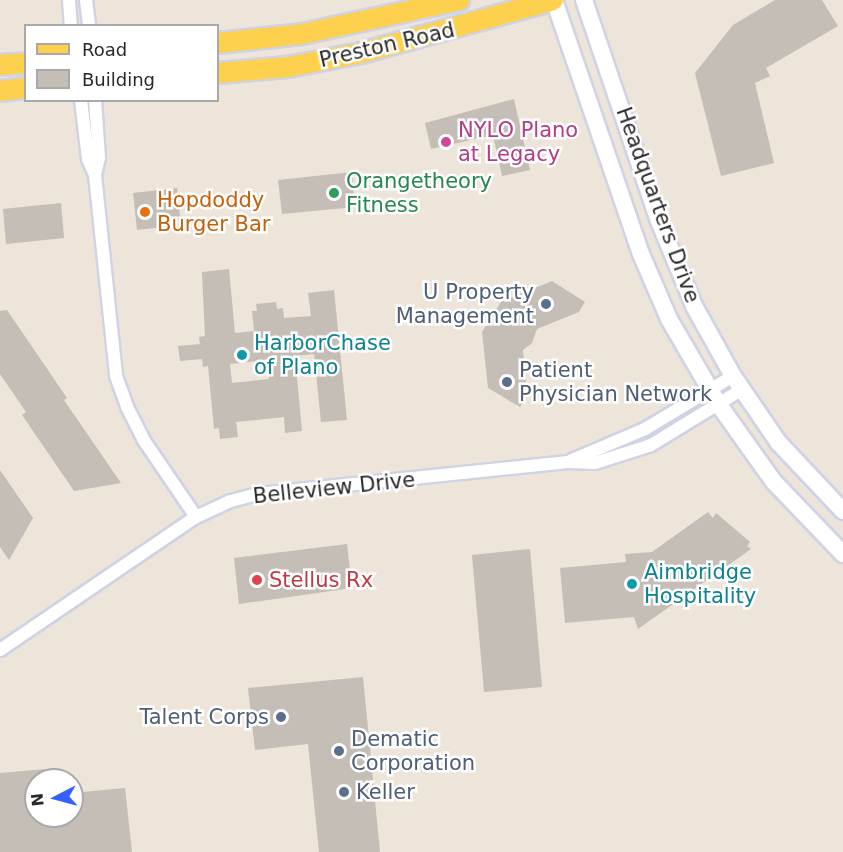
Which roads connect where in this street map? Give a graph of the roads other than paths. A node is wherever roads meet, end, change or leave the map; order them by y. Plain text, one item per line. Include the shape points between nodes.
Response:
1 (69, 0) edge
2 (86, 0) edge
3 (459, 0) edge
4 (554, 0) edge
5 (584, 0) edge
6 (71, 24) edge
7 (89, 24) edge
8 (302, 33) junction
9 (219, 43) edge
10 (24, 63) edge
11 (0, 65) edge
12 (288, 67) junction
13 (219, 73) edge
14 (24, 88) edge
15 (0, 91) edge
16 (81, 102) edge
17 (95, 102) edge
18 (95, 175) junction
19 (647, 184) junction
20 (620, 193) junction
21 (737, 383) junction
22 (714, 397) junction
23 (843, 511) edge
24 (196, 517) junction
25 (843, 554) edge
26 (0, 650) edge

1 - 6 street
2 - 7 street
3 - 8 main road, Preston Road
4 - 12 main road, Preston Road via 440,33
4 - 20 main road, Headquarters Drive
5 - 19 main road, Headquarters Drive
8 - 9 main road, Preston Road
8 - 12 main road via 302,45
10 - 11 main road
12 - 13 main road, Preston Road
14 - 15 main road
16 - 18 street via 88,159
17 - 18 street via 99,158
18 - 24 street via 116,376 143,439
19 - 20 main road
19 - 21 main road, Headquarters Drive via 678,269
20 - 22 main road, Headquarters Drive via 669,319
21 - 22 street, Belleview Drive
21 - 23 main road, Headquarters Drive via 802,472
22 - 24 street, Belleview Drive via 568,462 258,494
22 - 25 main road, Headquarters Drive via 774,482
24 - 26 street, Belleview Drive

